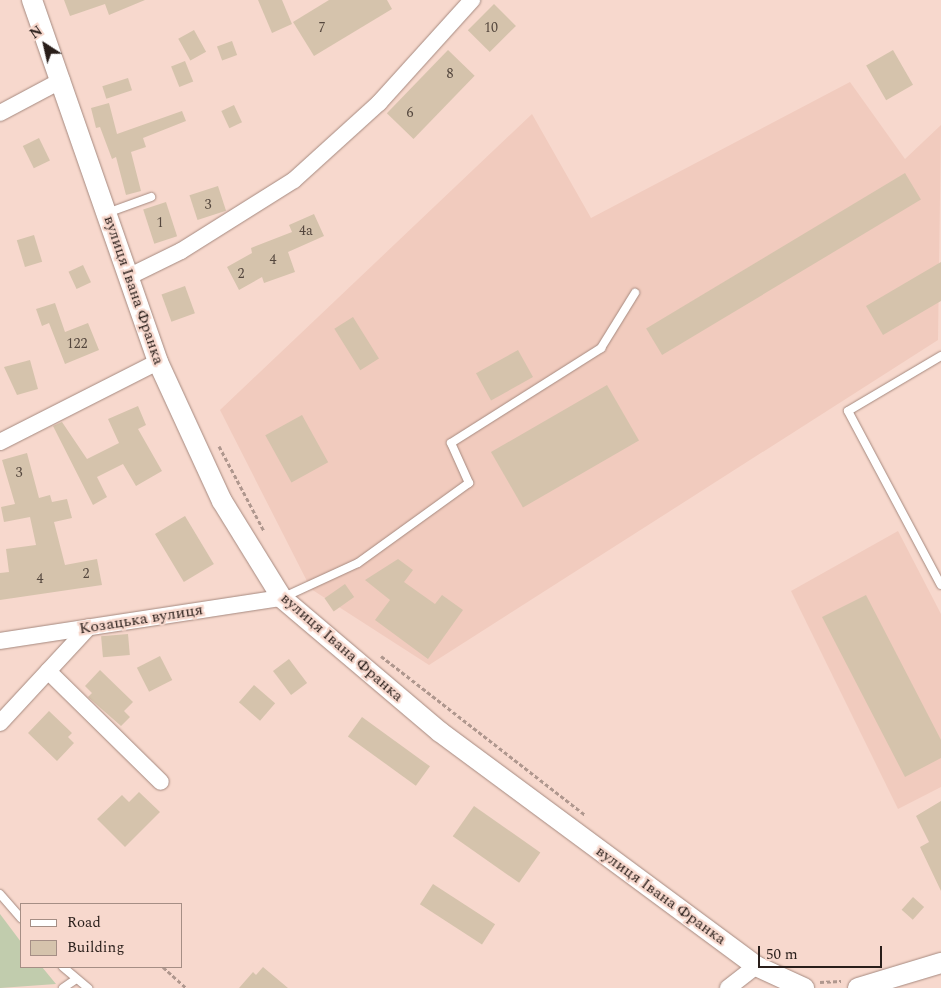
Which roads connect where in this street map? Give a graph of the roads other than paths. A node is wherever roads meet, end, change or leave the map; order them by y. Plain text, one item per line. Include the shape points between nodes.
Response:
1 (32, 0) edge
2 (472, 0) edge
3 (62, 80) junction
4 (0, 113) edge
5 (151, 197) dead end
6 (107, 213) junction
7 (128, 277) junction
8 (635, 293) dead end
9 (941, 356) edge
10 (158, 362) junction
11 (0, 442) edge
12 (941, 585) edge
13 (282, 598) junction
14 (89, 627) junction
15 (0, 640) edge
16 (48, 671) junction
17 (0, 723) edge
18 (161, 782) dead end
19 (0, 894) edge
20 (20, 917) edge
21 (941, 963) edge
22 (756, 966) junction
23 (65, 968) edge
24 (75, 980) junction
25 (852, 984) edge
26 (810, 985) edge
27 (63, 988) edge
28 (88, 988) edge
29 (728, 988) edge

1 - 3 street, вулиця Івана Франка
2 - 7 street via 379,103 294,180 181,251
3 - 4 street
3 - 6 street, вулиця Івана Франка
5 - 6 lane
6 - 7 street, вулиця Івана Франка
7 - 10 street, вулиця Івана Франка
8 - 13 lane via 601,348 451,443 469,483 358,563
9 - 12 lane via 848,411
10 - 11 street
10 - 13 street, вулиця Івана Франка via 222,502
13 - 14 street, Козацька вулиця
13 - 22 street, вулиця Івана Франка via 440,732
14 - 15 street, Козацька вулиця
14 - 16 street
16 - 17 street
16 - 18 street
19 - 20 lane
21 - 25 street
22 - 26 street, вулиця Івана Франка
22 - 29 street
23 - 24 lane
24 - 27 lane
24 - 28 lane

